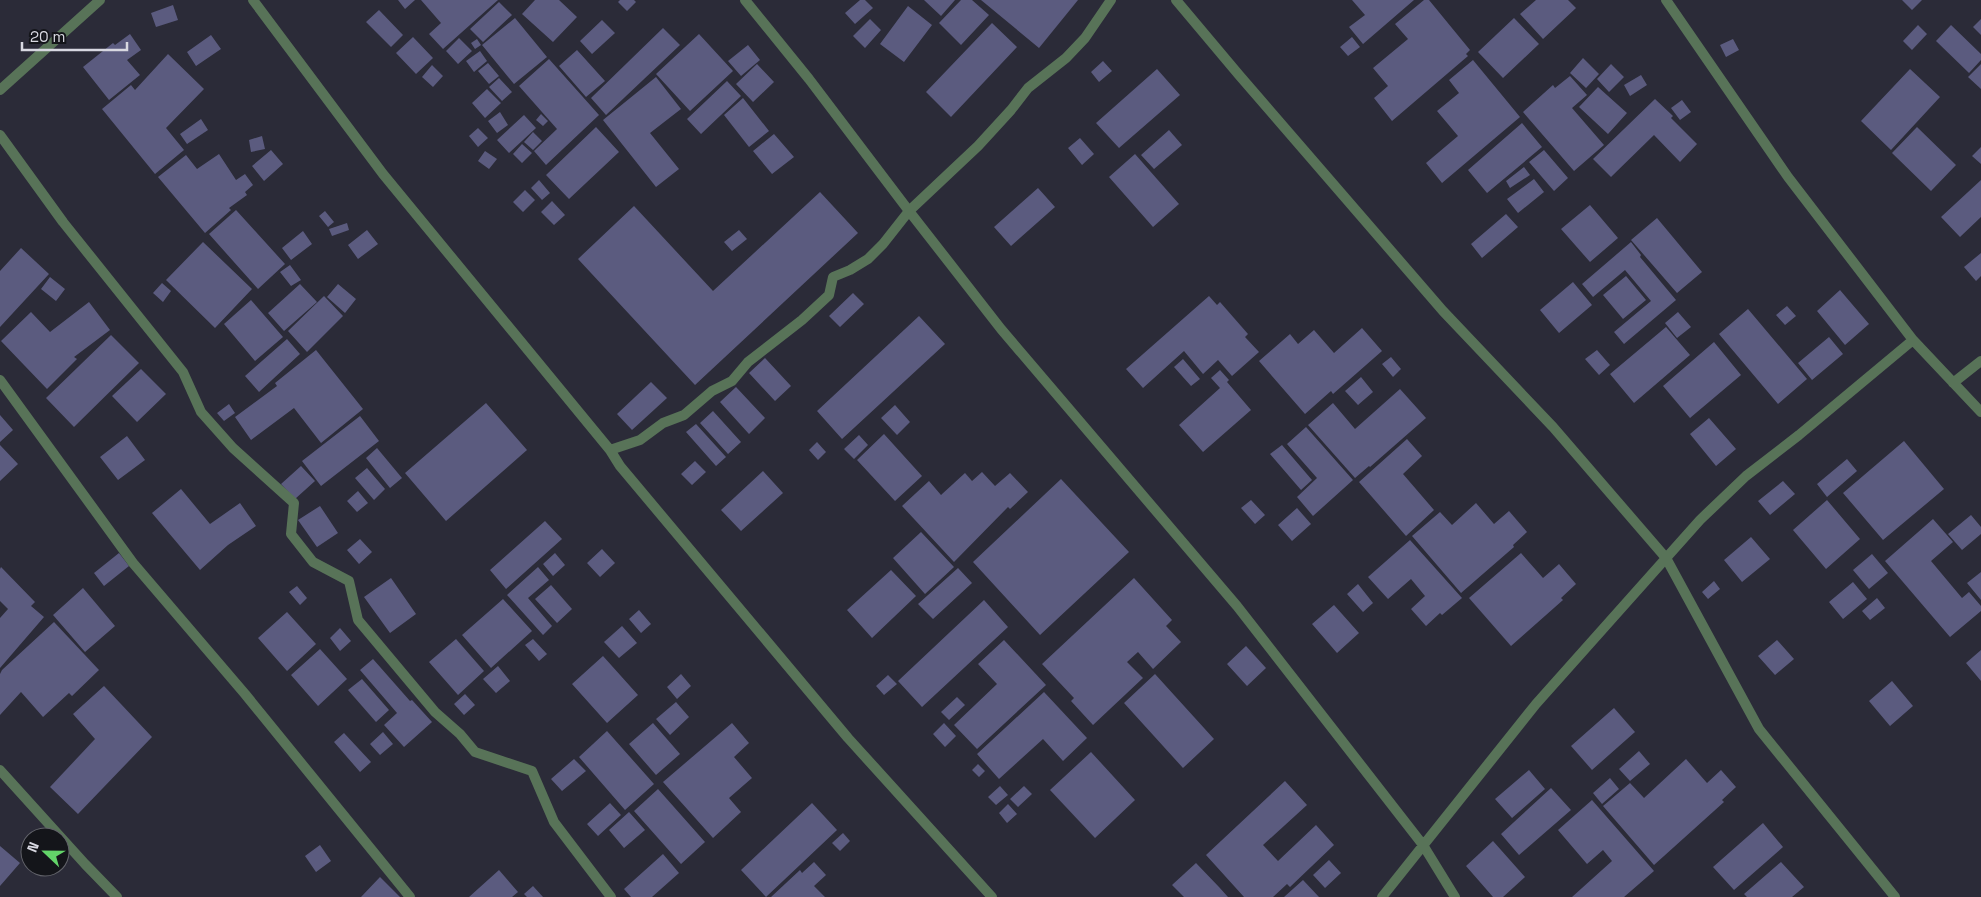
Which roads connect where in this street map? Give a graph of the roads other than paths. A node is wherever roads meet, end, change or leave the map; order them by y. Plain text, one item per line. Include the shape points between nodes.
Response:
1 (100, 0) edge
2 (253, 0) edge
3 (745, 0) edge
4 (1111, 0) edge
5 (1176, 0) edge
6 (1666, 0) edge
7 (0, 90) edge
8 (0, 135) edge
9 (909, 211) junction
10 (1913, 340) junction
11 (1981, 361) edge
12 (0, 380) edge
13 (1953, 383) junction
14 (1981, 412) edge
15 (610, 450) junction
16 (1666, 558) junction
17 (0, 770) edge
18 (1423, 845) junction
19 (117, 897) edge
20 (410, 897) edge
21 (611, 897) edge
22 (992, 897) edge
23 (1382, 897) edge
24 (1455, 897) edge
25 (1895, 897) edge

1 - 7 street
2 - 15 street via 383,174
3 - 9 street
4 - 9 street via 1085,38 1066,58 1028,88 978,146
5 - 16 street via 1444,311 1553,426
6 - 10 street via 1788,177
8 - 21 street via 63,222 183,372 201,412 233,448 294,503 291,534 313,562 349,581 358,620 435,712 475,752 532,771 554,822
9 - 15 street via 868,259 833,277 829,295 748,362 732,381 712,390 684,415 662,423 640,440
9 - 18 street via 1001,329 1236,606
10 - 13 street
10 - 16 street via 1746,476
11 - 13 street
12 - 20 street via 133,563 245,694
13 - 14 street
15 - 22 street via 626,474 848,738
16 - 18 street via 1536,704
16 - 25 street via 1759,729
17 - 19 street
18 - 23 street
18 - 24 street

